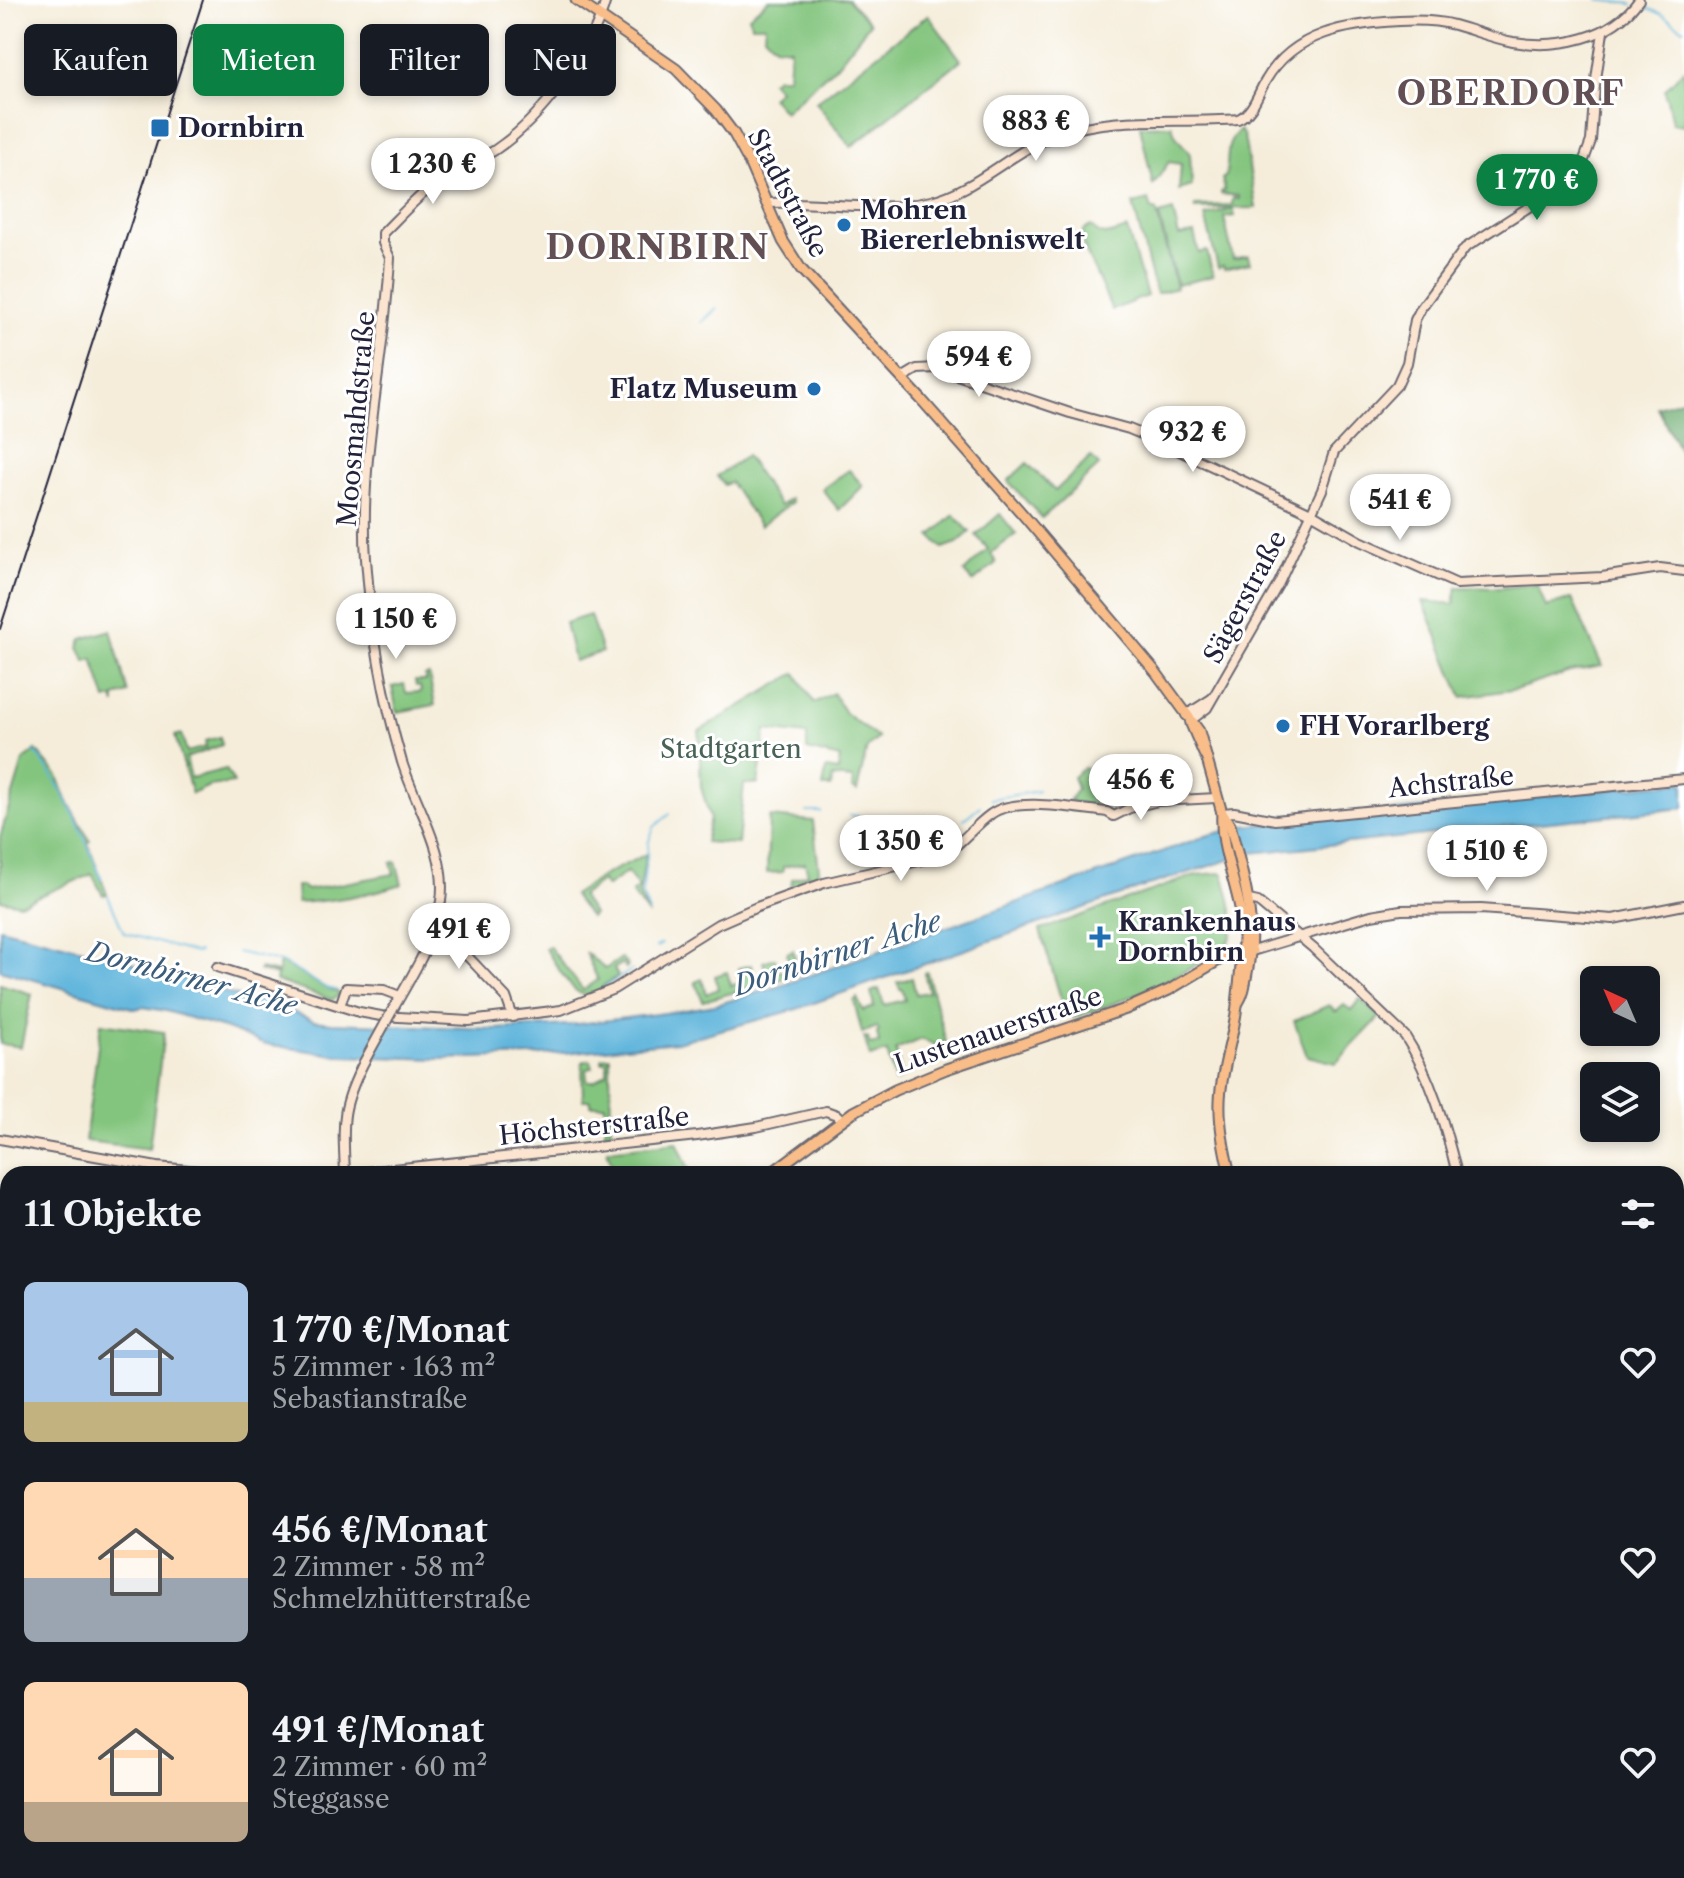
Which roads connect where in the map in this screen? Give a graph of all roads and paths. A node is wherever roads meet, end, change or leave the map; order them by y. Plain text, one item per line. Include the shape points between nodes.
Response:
1 (576, 0) edge
2 (606, 0) edge
3 (1636, 4) edge
4 (600, 17) junction
5 (1603, 32) junction
6 (766, 203) junction
7 (904, 380) junction
8 (1311, 513) junction
9 (1684, 571) edge
10 (1188, 718) junction
11 (1684, 779) edge
12 (1217, 798) junction
13 (1222, 813) junction
14 (1235, 863) junction
15 (1249, 900) junction
16 (1684, 905) edge
17 (436, 923) junction
18 (1301, 938) junction
19 (1245, 954) junction
20 (217, 967) dead end
21 (400, 996) junction
22 (1238, 1003) junction
23 (340, 1006) junction
24 (513, 1017) junction
25 (842, 1120) junction
26 (0, 1139) edge
27 (149, 1166) edge
28 (346, 1166) edge
29 (420, 1166) edge
30 (781, 1166) edge
31 (1228, 1166) edge
32 (1455, 1166) edge

1 - 4 main road, Stadtstraße
2 - 4 street
3 - 5 street
4 - 6 main road, Stadtstraße via 676,69 705,97 734,134
4 - 17 street, Moosmahdstraße via 558,88 525,126 434,185 383,233 390,258 366,480 366,563 376,644 401,758 439,864 442,890
5 - 6 street via 1531,44 1432,21 1345,27 1290,50 1243,117 1110,123 1070,131 1043,140 961,190 917,204 862,208
5 - 8 street, Sägerstraße via 1591,141 1581,168 1460,253 1415,320 1397,385 1334,452
6 - 7 main road, Stadtstraße via 801,269
7 - 8 street via 911,372 936,368 1129,429
7 - 10 main road, Stadtstraße via 1114,622
8 - 9 street via 1457,584 1602,577 1660,568
8 - 10 street, Sägerstraße via 1279,583 1212,698 1204,711
10 - 12 main road, Stadtstraße
11 - 13 street, Achstraße via 1275,820
12 - 13 main road, Stadtstraße
12 - 24 street via 1158,801 1114,816 1018,805 990,814 944,855 783,896 718,924 614,989 561,1010
13 - 14 main road, Stadtstraße
14 - 15 main road
14 - 19 main road
15 - 18 street
15 - 19 main road
16 - 18 street via 1613,919 1491,909 1401,910
17 - 21 street, Moosmahdstraße
17 - 24 street via 506,997
18 - 19 street
18 - 32 street via 1405,1036 1434,1097
19 - 22 main road
19 - 22 main road
19 - 25 main road, Lustenauerstraße via 1231,953 1126,1009 907,1084
20 - 23 street
21 - 23 street via 346,988
21 - 28 street, Moosmahdstraße, bridge via 345,1106
22 - 31 main road via 1220,1098
23 - 24 street via 403,1018
25 - 29 street, Höchsterstraße via 826,1111 697,1136
25 - 30 main road, Lustenauerstraße
26 - 27 street

